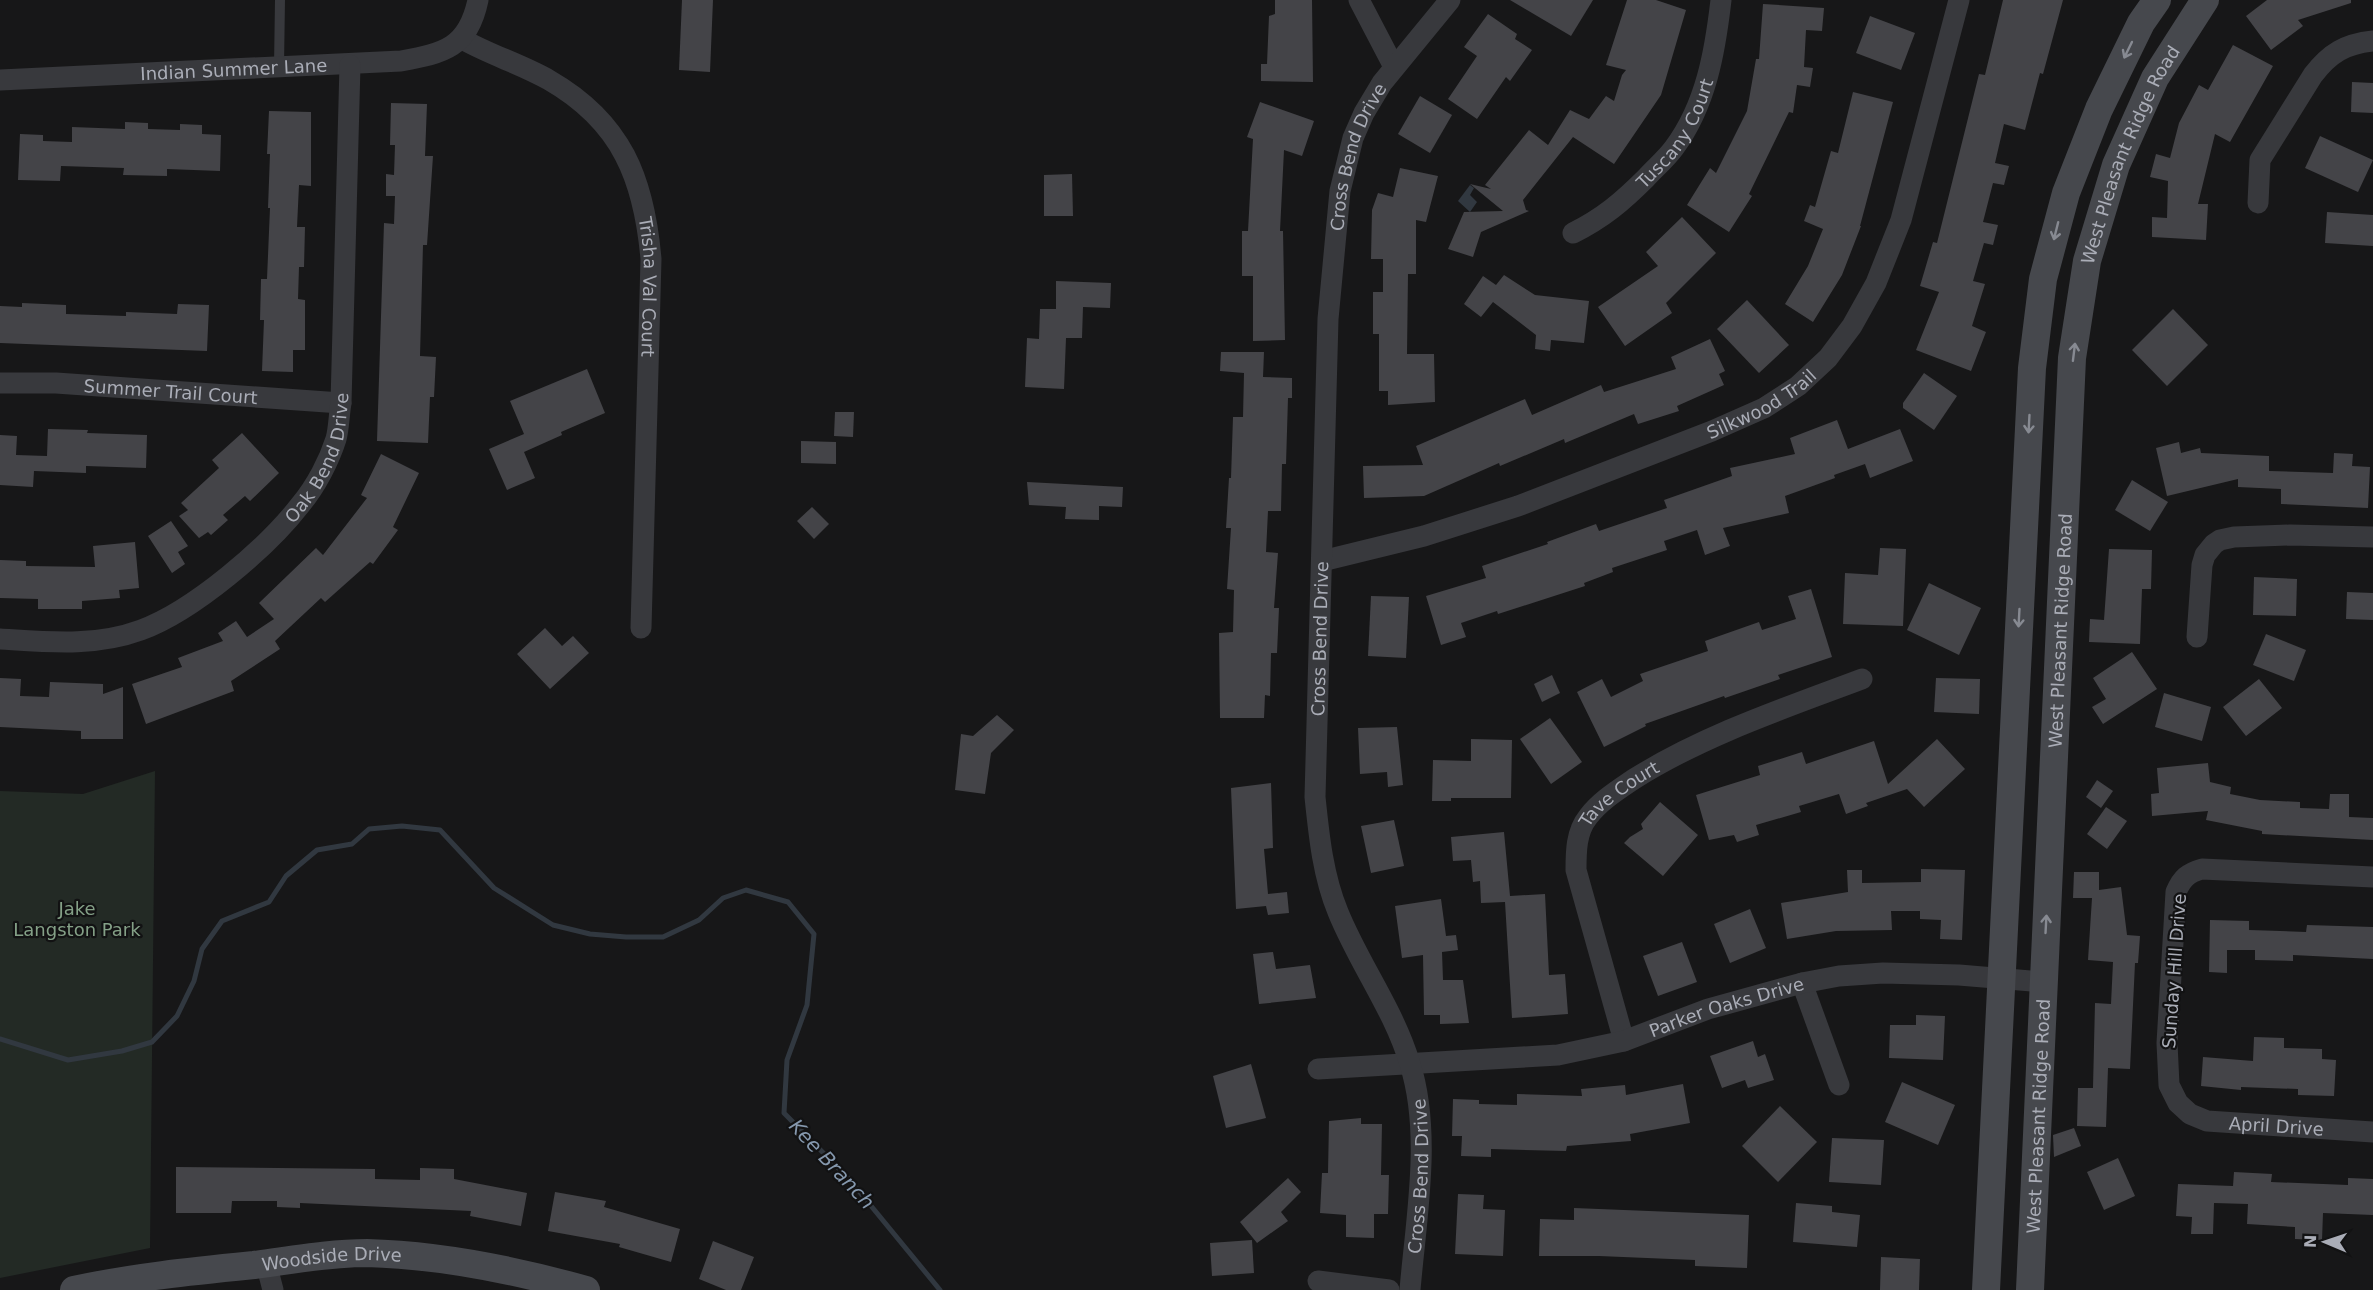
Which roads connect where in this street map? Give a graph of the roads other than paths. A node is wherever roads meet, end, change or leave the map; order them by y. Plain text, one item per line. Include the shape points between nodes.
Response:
1 (280, 0) edge
2 (478, 0) edge
3 (1359, 0) edge
4 (1450, 0) edge
5 (1721, 0) edge
6 (1959, 0) edge
7 (2157, 0) edge
8 (2205, 0) edge
9 (462, 39) junction
10 (2373, 41) edge
11 (350, 65) junction
12 (279, 66) junction
13 (1395, 67) junction
14 (0, 80) edge
15 (2258, 203) dead end
16 (1573, 233) dead end
17 (0, 383) edge
18 (341, 403) junction
19 (2373, 537) edge
20 (1323, 561) junction
21 (641, 628) dead end
22 (2197, 637) dead end
23 (0, 639) edge
24 (1862, 679) dead end
25 (2373, 877) edge
26 (2001, 978) junction
27 (2044, 982) junction
28 (1802, 983) junction
29 (1624, 1041) junction
30 (1410, 1062) junction
31 (1318, 1069) dead end
32 (1839, 1085) dead end
33 (2184, 1108) joint
34 (2373, 1132) edge
35 (270, 1276) edge
36 (1318, 1281) dead end
37 (74, 1290) edge
38 (586, 1290) edge
39 (1389, 1290) edge
40 (1410, 1290) edge
41 (1986, 1290) edge
42 (2030, 1290) edge

1 - 12 lane
2 - 9 street
3 - 13 street
4 - 13 street, Cross Bend Drive
5 - 16 street, Tuscany Court via 1715,49 1689,126 1673,149 1623,201
6 - 20 street, Silkwood Trail via 1901,220 1876,283 1828,358 1798,386 1764,408 1723,426 1518,506 1424,536
7 -> 26 main road via 2141,23 2099,109 2066,193 2043,279 2032,368
27 -> 8 main road, West Pleasant Ridge Road via 2072,358 2087,261 2116,165 2155,78
9 - 11 street, Indian Summer Lane via 427,56
9 - 21 street, Trisha Val Court via 548,79 600,117 622,149 640,197 651,259
10 - 15 street via 2341,48 2313,75 2260,159
11 - 12 street, Indian Summer Lane
11 - 18 street, Oak Bend Drive
12 - 14 street, Indian Summer Lane
13 - 20 street, Cross Bend Drive via 1364,113 1353,138 1340,191 1328,319
17 - 18 street, Summer Trail Court via 56,383
18 - 23 street, Oak Bend Drive via 336,438 303,502 261,546 188,606 140,631 94,642
19 - 22 street via 2290,535 2220,540 2205,555 2202,565
20 - 30 street, Cross Bend Drive via 1316,797 1321,852 1337,912
24 - 29 street, Tave Court via 1739,726 1653,767 1614,793 1587,818 1576,846 1576,870
25 - 33 street, Sunday Hill Drive via 2202,869 2181,880 2176,892 2167,1043 2169,1084
26 - 27 street, Parker Oaks Drive
26 - 28 street, Parker Oaks Drive via 1883,973
26 - 41 main road
27 - 42 main road, West Pleasant Ridge Road
28 - 29 street, Parker Oaks Drive via 1708,1009
28 - 32 street
29 - 30 street, Parker Oaks Drive via 1558,1056
30 - 31 street, Parker Oaks Drive
30 - 40 street, Cross Bend Drive via 1420,1101 1420,1171
33 - 34 street, April Drive via 2207,1121
35 - 37 main road, Woodside Drive via 165,1275
35 - 38 main road, Woodside Drive via 320,1255 367,1253 522,1272
36 - 39 street

